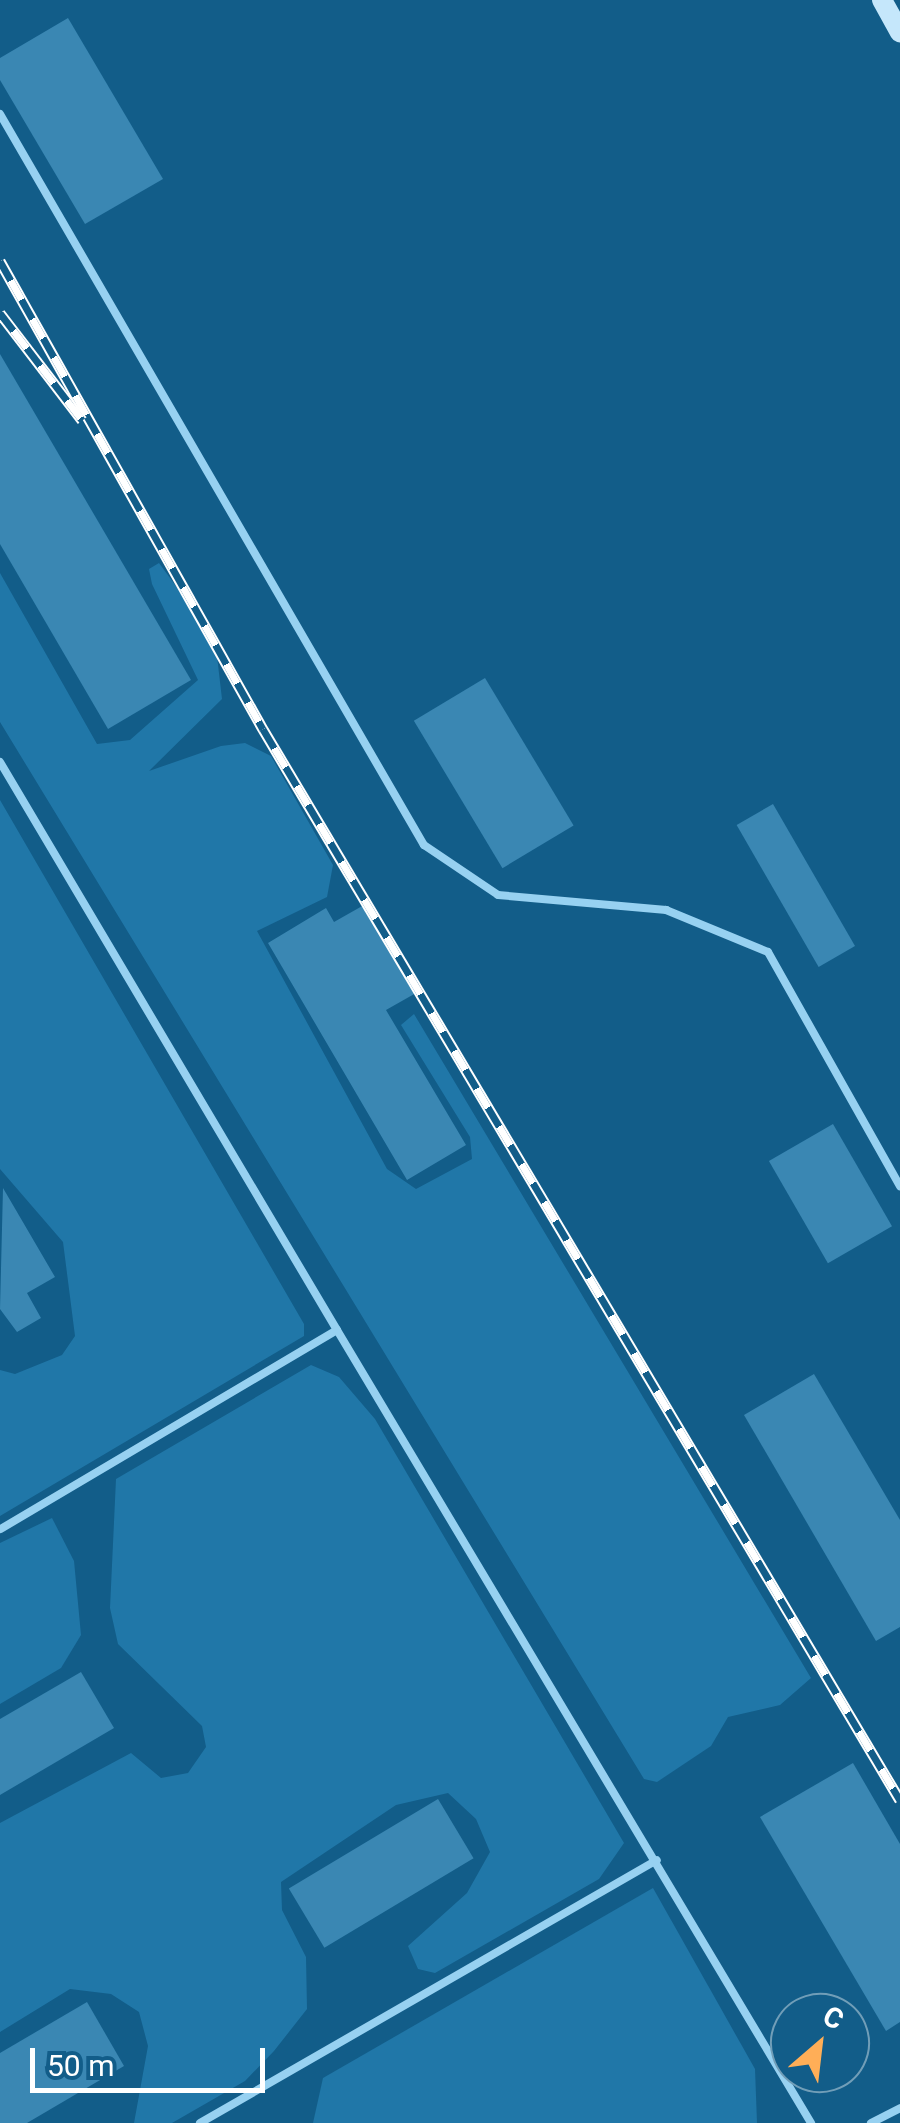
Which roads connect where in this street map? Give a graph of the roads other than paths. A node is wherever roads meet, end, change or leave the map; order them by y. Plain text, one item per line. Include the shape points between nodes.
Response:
1 (882, 0) edge
2 (900, 32) edge
3 (0, 114) edge
4 (0, 762) edge
5 (900, 1186) edge
6 (336, 1330) junction
7 (0, 1529) edge
8 (657, 1860) junction
9 (900, 2108) edge
10 (200, 2123) edge
11 (811, 2123) edge
12 (871, 2123) edge

1 - 2 street
3 - 5 lane via 424,844 498,896 666,910 768,952
4 - 6 lane
6 - 7 lane
6 - 8 lane
8 - 10 lane
8 - 11 lane
9 - 12 lane

